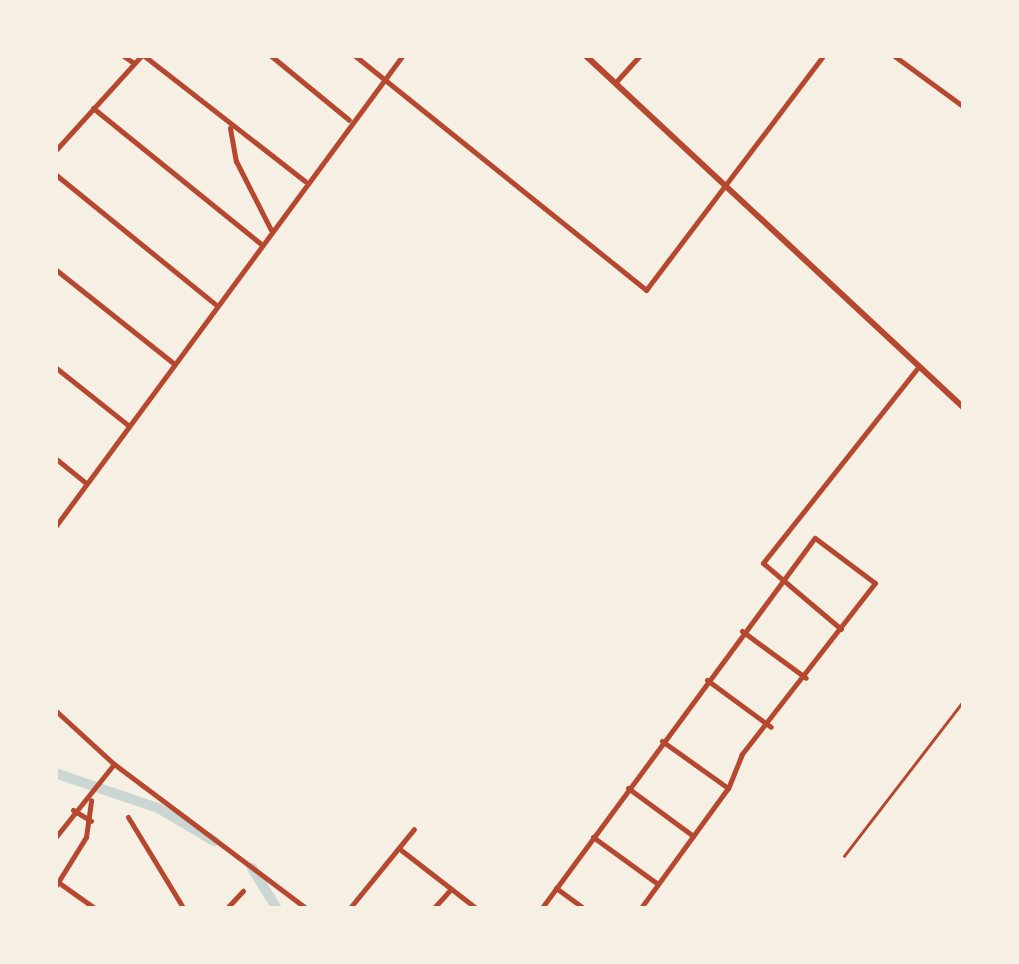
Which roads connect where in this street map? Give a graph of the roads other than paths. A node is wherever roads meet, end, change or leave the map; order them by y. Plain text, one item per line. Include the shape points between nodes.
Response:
1 (122, 55) edge
2 (142, 55) edge
3 (270, 55) edge
4 (354, 55) edge
5 (404, 55) edge
6 (585, 55) edge
7 (640, 55) edge
8 (824, 55) edge
9 (892, 55) edge
10 (134, 63) junction
11 (383, 77) junction
12 (615, 84) junction
13 (964, 107) edge
14 (92, 108) junction
15 (349, 120) junction
16 (230, 125) junction
17 (55, 150) edge
18 (55, 174) edge
19 (304, 181) junction
20 (728, 185) junction
21 (270, 230) junction
22 (260, 242) junction
23 (55, 269) edge
24 (215, 304) junction
25 (173, 363) junction
26 (55, 366) edge
27 (918, 366) junction
28 (964, 408) edge
29 (128, 424) junction
30 (55, 458) edge
31 (86, 483) junction
32 (56, 521) edge
33 (776, 583) junction
34 (841, 629) junction
35 (742, 631) junction
36 (806, 678) junction
37 (706, 680) junction
38 (964, 700) edge
39 (55, 710) edge
40 (771, 727) junction
41 (662, 740) junction
42 (114, 764) junction
43 (628, 788) junction
44 (728, 788) junction
45 (91, 800) junction
46 (73, 810) junction
47 (128, 817) dead end
48 (91, 820) junction
49 (414, 829) dead end
50 (693, 836) junction
51 (592, 837) junction
52 (55, 838) edge
53 (401, 850) junction
54 (844, 856) dead end
55 (56, 883) edge
56 (658, 884) junction
57 (556, 888) junction
58 (451, 889) junction
59 (243, 891) dead end
60 (96, 909) edge
61 (184, 909) edge
62 (226, 909) edge
63 (307, 909) edge
64 (350, 909) edge
65 (434, 909) edge
66 (477, 909) edge
67 (541, 909) edge
68 (586, 909) edge
69 (640, 909) edge

1 - 10 street
2 - 10 street
2 - 16 street
3 - 15 street
4 - 11 street
5 - 11 street
6 - 12 street
7 - 12 street
8 - 20 street
9 - 13 street
10 - 14 street
11 - 15 street
11 - 20 street via 642,290
12 - 20 street
14 - 17 street
14 - 22 street
15 - 19 street
16 - 19 street
16 - 21 street via 236,161
18 - 24 street
19 - 21 street
20 - 27 street
21 - 22 street
22 - 24 street
23 - 25 street
24 - 25 street
25 - 29 street
26 - 29 street
27 - 28 street
27 - 33 street via 766,554 764,570
29 - 31 street
30 - 31 street
31 - 32 street
33 - 34 street
33 - 34 street via 812,537 870,574 874,586
33 - 35 street
34 - 36 street
35 - 36 street
35 - 37 street
36 - 40 street
37 - 40 street
37 - 41 street via 690,716
38 - 54 lane
39 - 42 street
40 - 44 street via 742,754
41 - 43 street
41 - 44 street
42 - 45 street
42 - 63 street
43 - 50 street
43 - 51 street
44 - 50 street
45 - 46 street
45 - 48 street
46 - 48 street
46 - 52 street
47 - 61 street
48 - 55 street
49 - 53 street
50 - 56 street
51 - 56 street
51 - 57 street
53 - 58 street
53 - 64 street
55 - 60 street
56 - 69 street
57 - 67 street
57 - 68 street
58 - 65 street
58 - 66 street
59 - 62 street

